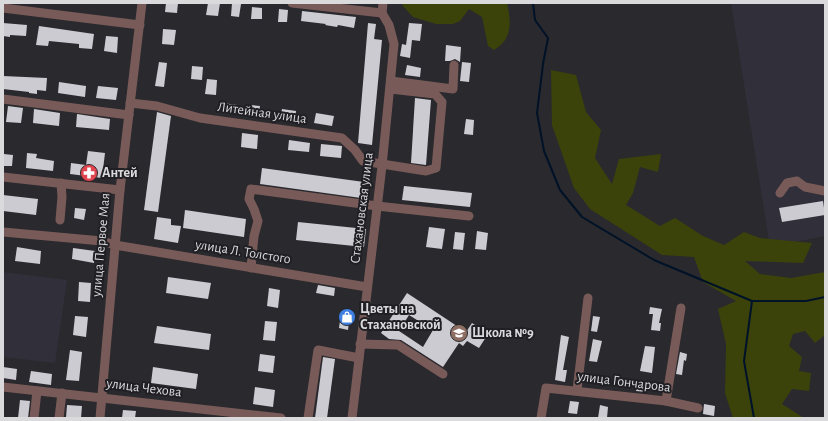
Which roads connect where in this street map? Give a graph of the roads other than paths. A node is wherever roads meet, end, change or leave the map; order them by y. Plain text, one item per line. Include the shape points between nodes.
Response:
1 (142, 3) edge
2 (292, 3) edge
3 (383, 3) edge
4 (3, 8) edge
5 (382, 13) junction
6 (140, 25) junction
7 (454, 66) dead end
8 (390, 85) junction
9 (3, 99) edge
10 (130, 103) junction
11 (129, 115) junction
12 (382, 164) junction
13 (3, 177) edge
14 (61, 183) junction
15 (120, 190) junction
16 (825, 191) edge
17 (780, 193) dead end
18 (377, 206) junction
19 (469, 216) dead end
20 (60, 220) dead end
21 (3, 232) edge
22 (115, 245) junction
23 (251, 268) junction
24 (367, 287) junction
25 (588, 298) dead end
26 (681, 308) dead end
27 (360, 344) junction
28 (359, 358) junction
29 (443, 374) dead end
30 (3, 387) edge
31 (577, 390) junction
32 (37, 391) junction
33 (62, 393) junction
34 (102, 397) junction
35 (666, 401) junction
36 (197, 408) junction
37 (698, 408) dead end
38 (34, 418) edge
39 (59, 418) edge
40 (100, 418) edge
41 (196, 418) edge
42 (281, 418) edge
43 (308, 418) edge
44 (352, 418) edge
45 (541, 418) edge

1 - 6 street, улица Первое Мая
2 - 5 street
3 - 5 street
4 - 6 street
5 - 8 street, Стахановская улица via 389,25 394,44
6 - 10 street, улица Первое Мая
7 - 8 street via 452,89
8 - 12 street, Стахановская улица
8 - 12 street, Литейная улица via 435,94 442,102 436,168 426,171
9 - 11 street
10 - 11 street, улица Первое Мая
10 - 12 street, Литейная улица via 157,106 200,118 342,138 363,161
11 - 15 street, улица Первое Мая
12 - 18 street, Стахановская улица
13 - 14 street
14 - 15 street
14 - 20 street
15 - 22 street, улица Первое Мая
16 - 17 street via 805,187 797,181 787,182
18 - 19 street
18 - 23 street via 251,190 249,199 258,221
18 - 24 street, Стахановская улица
21 - 22 street, улица Л. Толстого via 102,241
22 - 23 street, улица Л. Толстого
22 - 34 street, улица Первое Мая
23 - 24 street, улица Л. Толстого
24 - 27 street, Стахановская улица
25 - 31 street
26 - 35 street
27 - 28 street, Стахановская улица
27 - 29 street via 398,345
28 - 43 street via 318,350
28 - 44 street, Стахановская улица
30 - 32 street, улица Чехова
31 - 35 street, улица Гончарова
31 - 45 street, улица Гончарова via 546,388
32 - 33 street, улица Чехова
32 - 38 street
33 - 34 street, улица Чехова
33 - 39 street
34 - 36 street, улица Чехова
34 - 40 street, улица Первое Мая
35 - 37 street, улица Гончарова
36 - 41 street
36 - 42 street, улица Чехова

